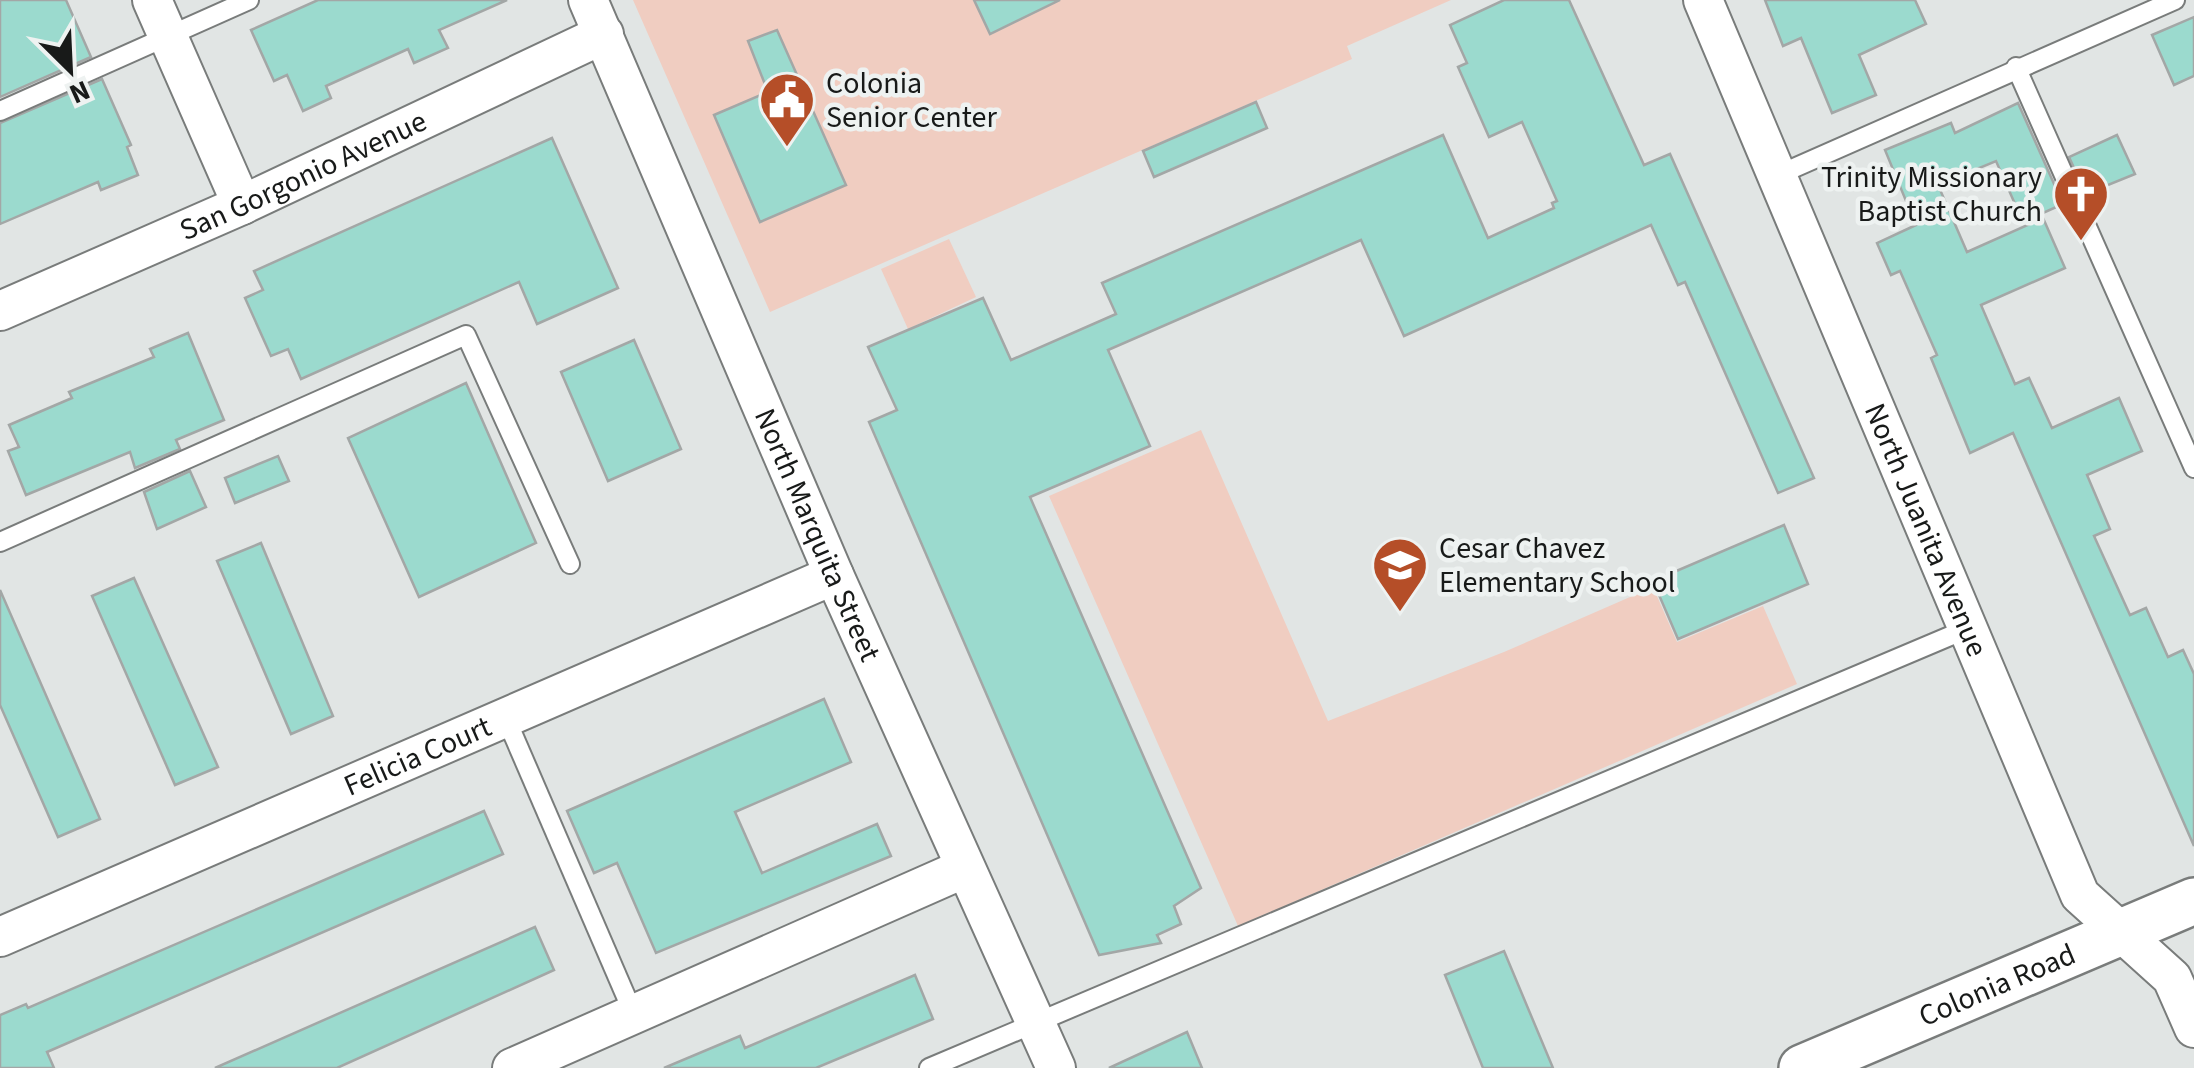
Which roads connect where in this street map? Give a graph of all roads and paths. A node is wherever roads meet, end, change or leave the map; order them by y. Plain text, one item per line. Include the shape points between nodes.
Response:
1 (152, 0) edge
2 (249, 0) edge
3 (1703, 0) edge
4 (2175, 0) edge
5 (596, 17) edge
6 (168, 36) junction
7 (2016, 67) junction
8 (0, 110) edge
9 (1778, 174) junction
10 (242, 205) junction
11 (0, 311) edge
12 (2194, 468) edge
13 (1, 538) edge
14 (570, 564) dead end
15 (834, 575) junction
16 (1969, 628) junction
17 (506, 716) junction
18 (964, 868) junction
19 (2194, 900) edge
20 (2120, 933) junction
21 (0, 937) edge
22 (634, 1015) junction
23 (1035, 1021) junction
24 (2194, 1028) edge
25 (512, 1068) edge
26 (929, 1068) edge
27 (1056, 1068) edge
28 (1802, 1068) edge

1 - 6 street
2 - 6 lane
3 - 9 street, North Juanita Avenue
4 - 7 lane
5 - 10 street, San Gorgonio Avenue
5 - 15 street, North Marquita Street
6 - 8 lane
6 - 10 street
7 - 9 lane
7 - 12 lane
9 - 16 street, North Juanita Avenue
10 - 11 street, San Gorgonio Avenue
13 - 14 lane via 466,335
15 - 17 street, Felicia Court
15 - 18 street, North Marquita Street
16 - 20 street, North Juanita Avenue via 2080,895
16 - 23 lane
17 - 21 street, Felicia Court
17 - 22 lane
18 - 22 street
18 - 23 street, North Marquita Street
19 - 20 street, Colonia Road
20 - 24 street, North Juanita Avenue via 2172,978
20 - 28 street, Colonia Road
22 - 25 street
23 - 26 lane
23 - 27 street, North Marquita Street

